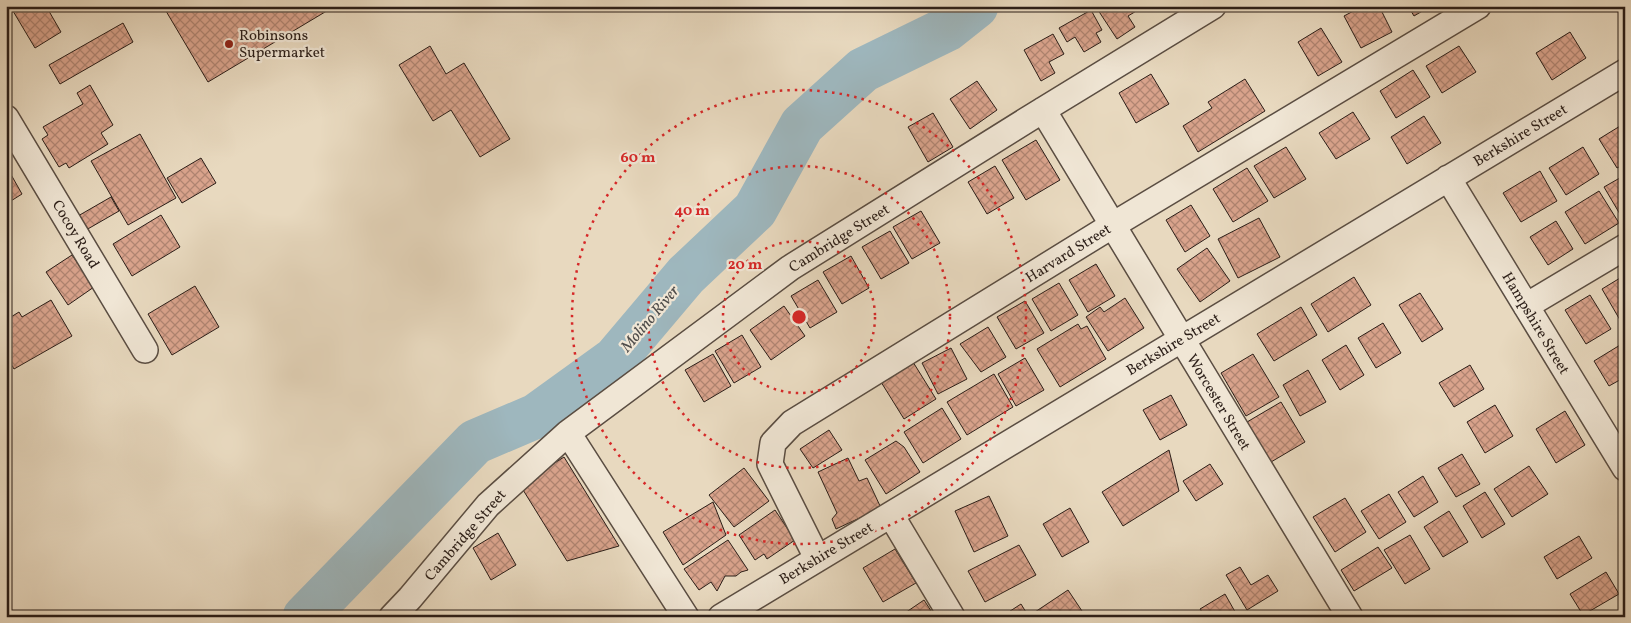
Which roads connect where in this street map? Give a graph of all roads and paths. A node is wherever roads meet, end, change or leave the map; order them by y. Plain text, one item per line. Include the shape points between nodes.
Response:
1 (1213, 6) edge
2 (1478, 6) edge
3 (1625, 72) edge
4 (1043, 110) junction
5 (6, 118) edge
6 (1448, 178) junction
7 (1113, 225) junction
8 (1625, 246) edge
9 (1526, 306) junction
10 (1182, 339) junction
11 (145, 350) dead end
12 (568, 433) junction
13 (1625, 468) edge
14 (891, 515) junction
15 (817, 558) junction
16 (415, 608) edge
17 (392, 617) edge
18 (686, 617) edge
19 (721, 617) edge
20 (952, 617) edge
21 (1350, 617) edge

1 - 4 street, Cambridge Street
2 - 7 street, Harvard Street
3 - 6 street, Berkshire Street
4 - 7 street, Worcester Street
4 - 12 street, Cambridge Street via 790,268
5 - 11 street, Cocoy Road
6 - 9 street, Hampshire Street
6 - 10 street, Berkshire Street
7 - 10 street, Worcester Street
7 - 15 street, Harvard Street via 792,423 773,443 770,464
8 - 9 street
9 - 13 street, Hampshire Street
10 - 14 street, Berkshire Street
10 - 21 street, Worcester Street
12 - 16 street, Cambridge Street via 488,504
12 - 18 street
14 - 15 street, Berkshire Street
14 - 20 street
15 - 19 street, Berkshire Street
16 - 17 street, Cambridge Street

